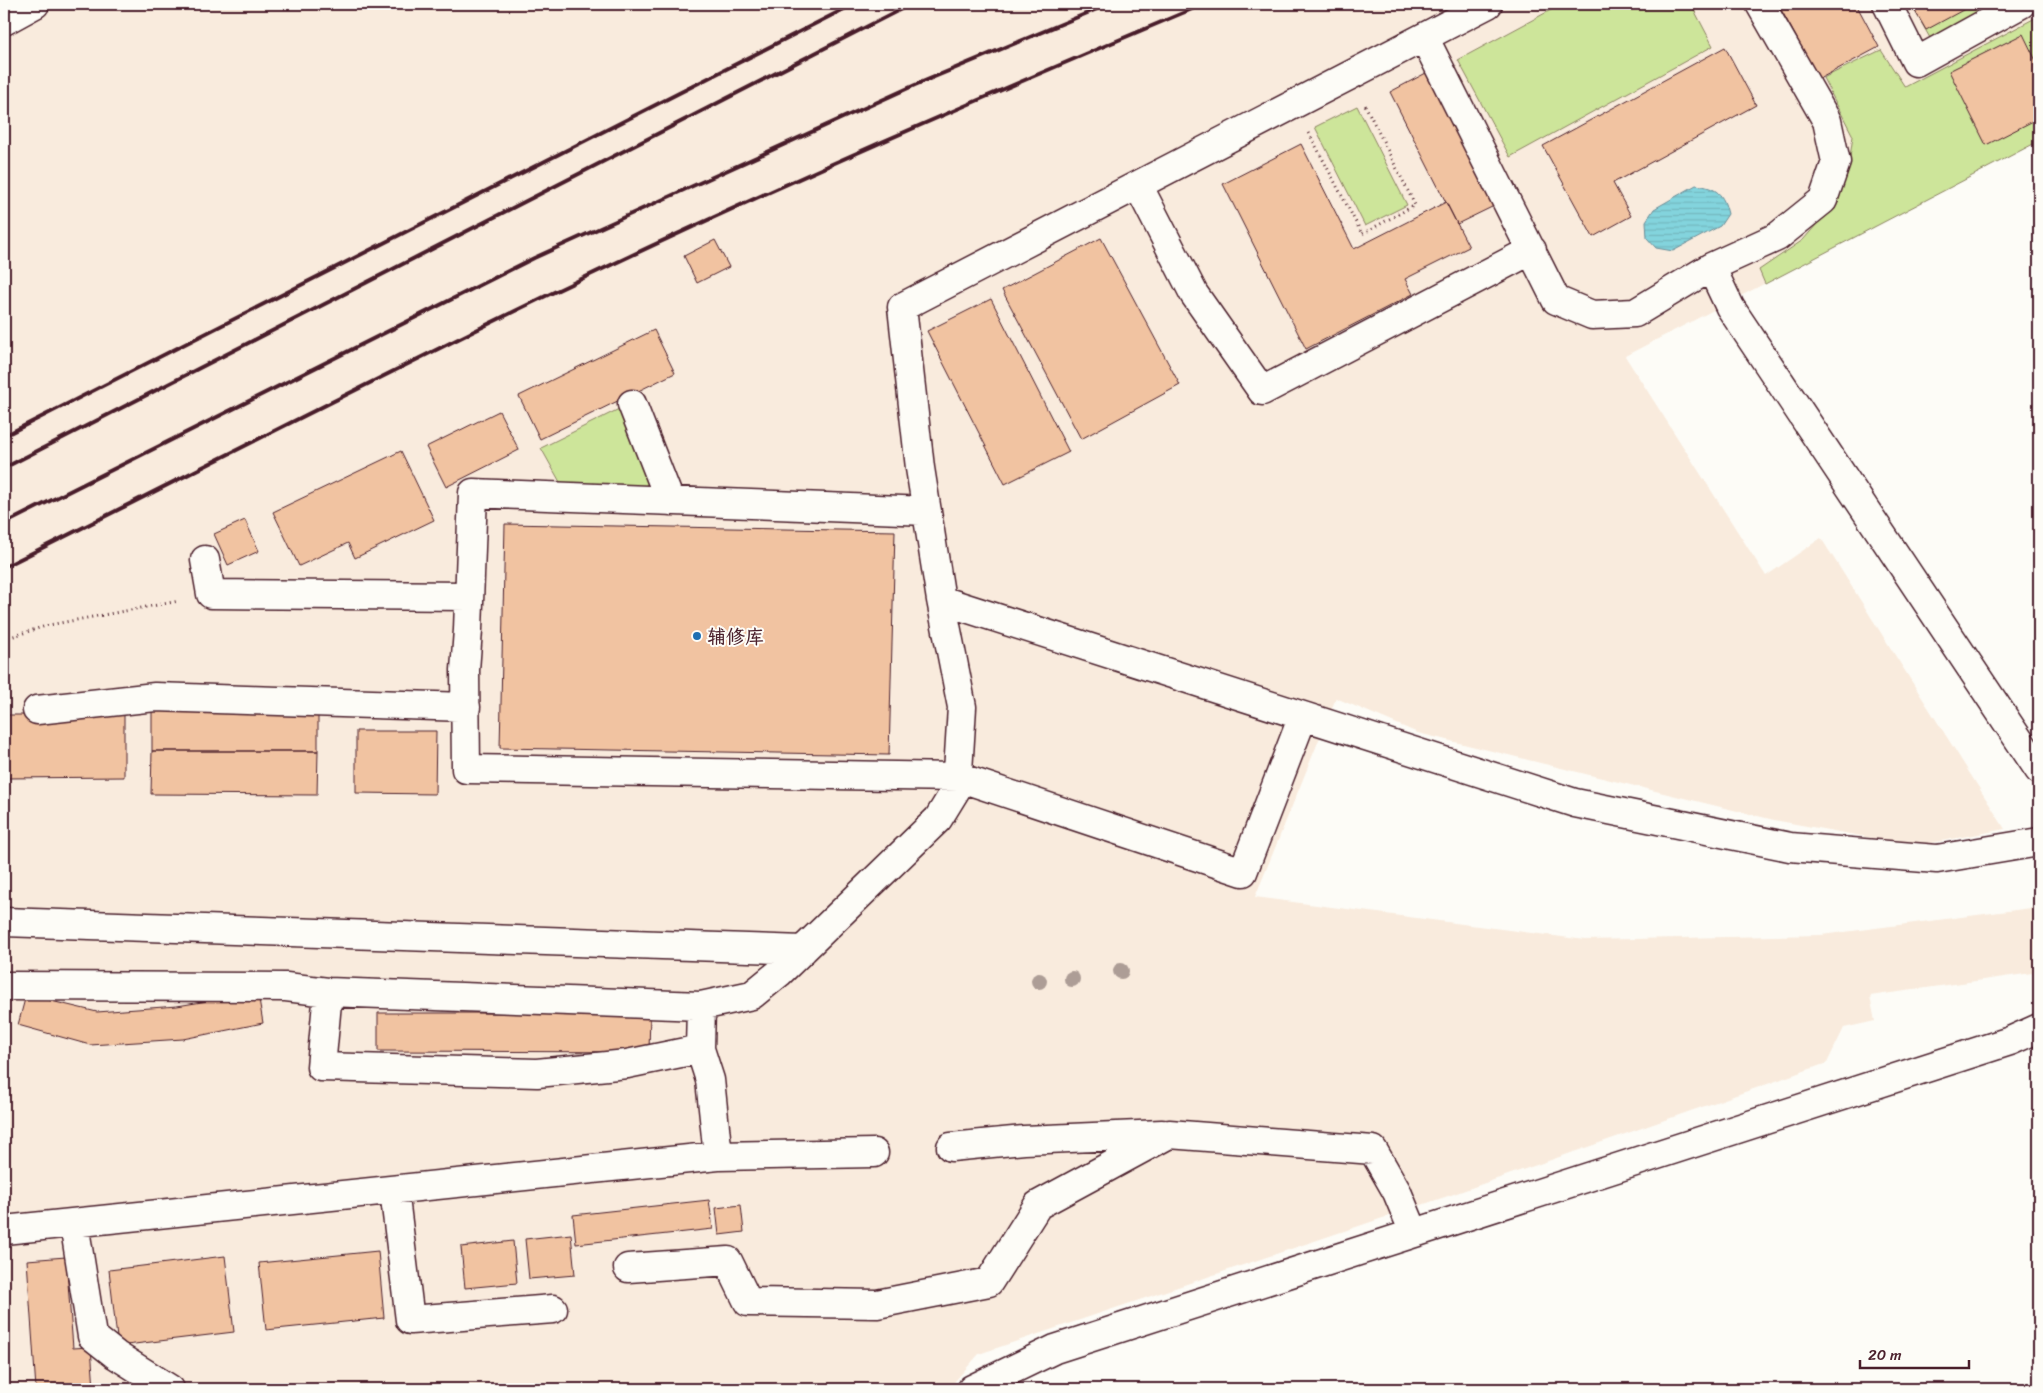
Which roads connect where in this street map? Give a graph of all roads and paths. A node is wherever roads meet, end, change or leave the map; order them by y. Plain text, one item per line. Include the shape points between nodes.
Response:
1 (35, 4) edge
2 (1488, 4) edge
3 (1760, 4) edge
4 (1887, 4) edge
5 (2021, 4) edge
6 (4, 21) edge
7 (1424, 37) junction
8 (1350, 75) junction
9 (1294, 104) junction
10 (1138, 185) junction
11 (1532, 250) junction
12 (1711, 267) junction
13 (632, 404) dead end
14 (670, 501) junction
15 (927, 511) junction
16 (205, 560) dead end
17 (211, 594) junction
18 (470, 596) junction
19 (941, 600) junction
20 (4, 639) edge
21 (466, 706) junction
22 (37, 710) dead end
23 (1303, 716) junction
24 (2039, 770) edge
25 (958, 777) junction
26 (2039, 842) edge
27 (4, 922) edge
28 (803, 950) junction
29 (4, 986) edge
30 (328, 992) junction
31 (701, 1006) junction
32 (2039, 1028) edge
33 (700, 1049) junction
34 (1169, 1134) junction
35 (951, 1147) dead end
36 (874, 1153) dead end
37 (718, 1156) junction
38 (394, 1190) junction
39 (74, 1223) junction
40 (4, 1230) edge
41 (1414, 1233) junction
42 (628, 1268) dead end
43 (553, 1309) dead end
44 (170, 1389) edge
45 (972, 1389) edge

1 - 6 street
2 - 7 street
3 - 12 street via 1827,121 1836,162 1823,200 1777,237
4 - 5 street via 1916,62
7 - 8 street
7 - 11 street
8 - 9 street
8 - 9 path via 1415,205 1362,234
9 - 10 street
10 - 11 street via 1194,294 1262,391
10 - 15 street via 902,307
11 - 12 street via 1556,300 1592,315 1635,313
12 - 24 street via 1730,307
13 - 14 street
14 - 15 street
14 - 18 street via 474,493
15 - 19 street
16 - 17 street
17 - 18 street
17 - 20 path via 49,625
18 - 21 street
19 - 23 street
19 - 25 street via 962,707
21 - 22 street via 155,696
21 - 25 street via 466,769
23 - 25 street via 1243,872
23 - 26 street via 1575,803 1790,847 1937,859
25 - 28 street via 957,788 938,820
27 - 28 street
28 - 31 street via 752,995
29 - 30 street via 286,988
30 - 31 street
30 - 33 street via 321,1067 537,1073 627,1064
31 - 33 street
32 - 41 street via 2001,1044
33 - 37 street via 710,1080
34 - 35 street via 1024,1140
34 - 41 street via 1373,1150
34 - 42 street via 1038,1205 989,1282 877,1304 748,1302 728,1261
36 - 37 street
37 - 38 street
38 - 39 street
38 - 43 street via 410,1320
39 - 40 street
39 - 44 street via 92,1336
41 - 45 street via 1055,1349

